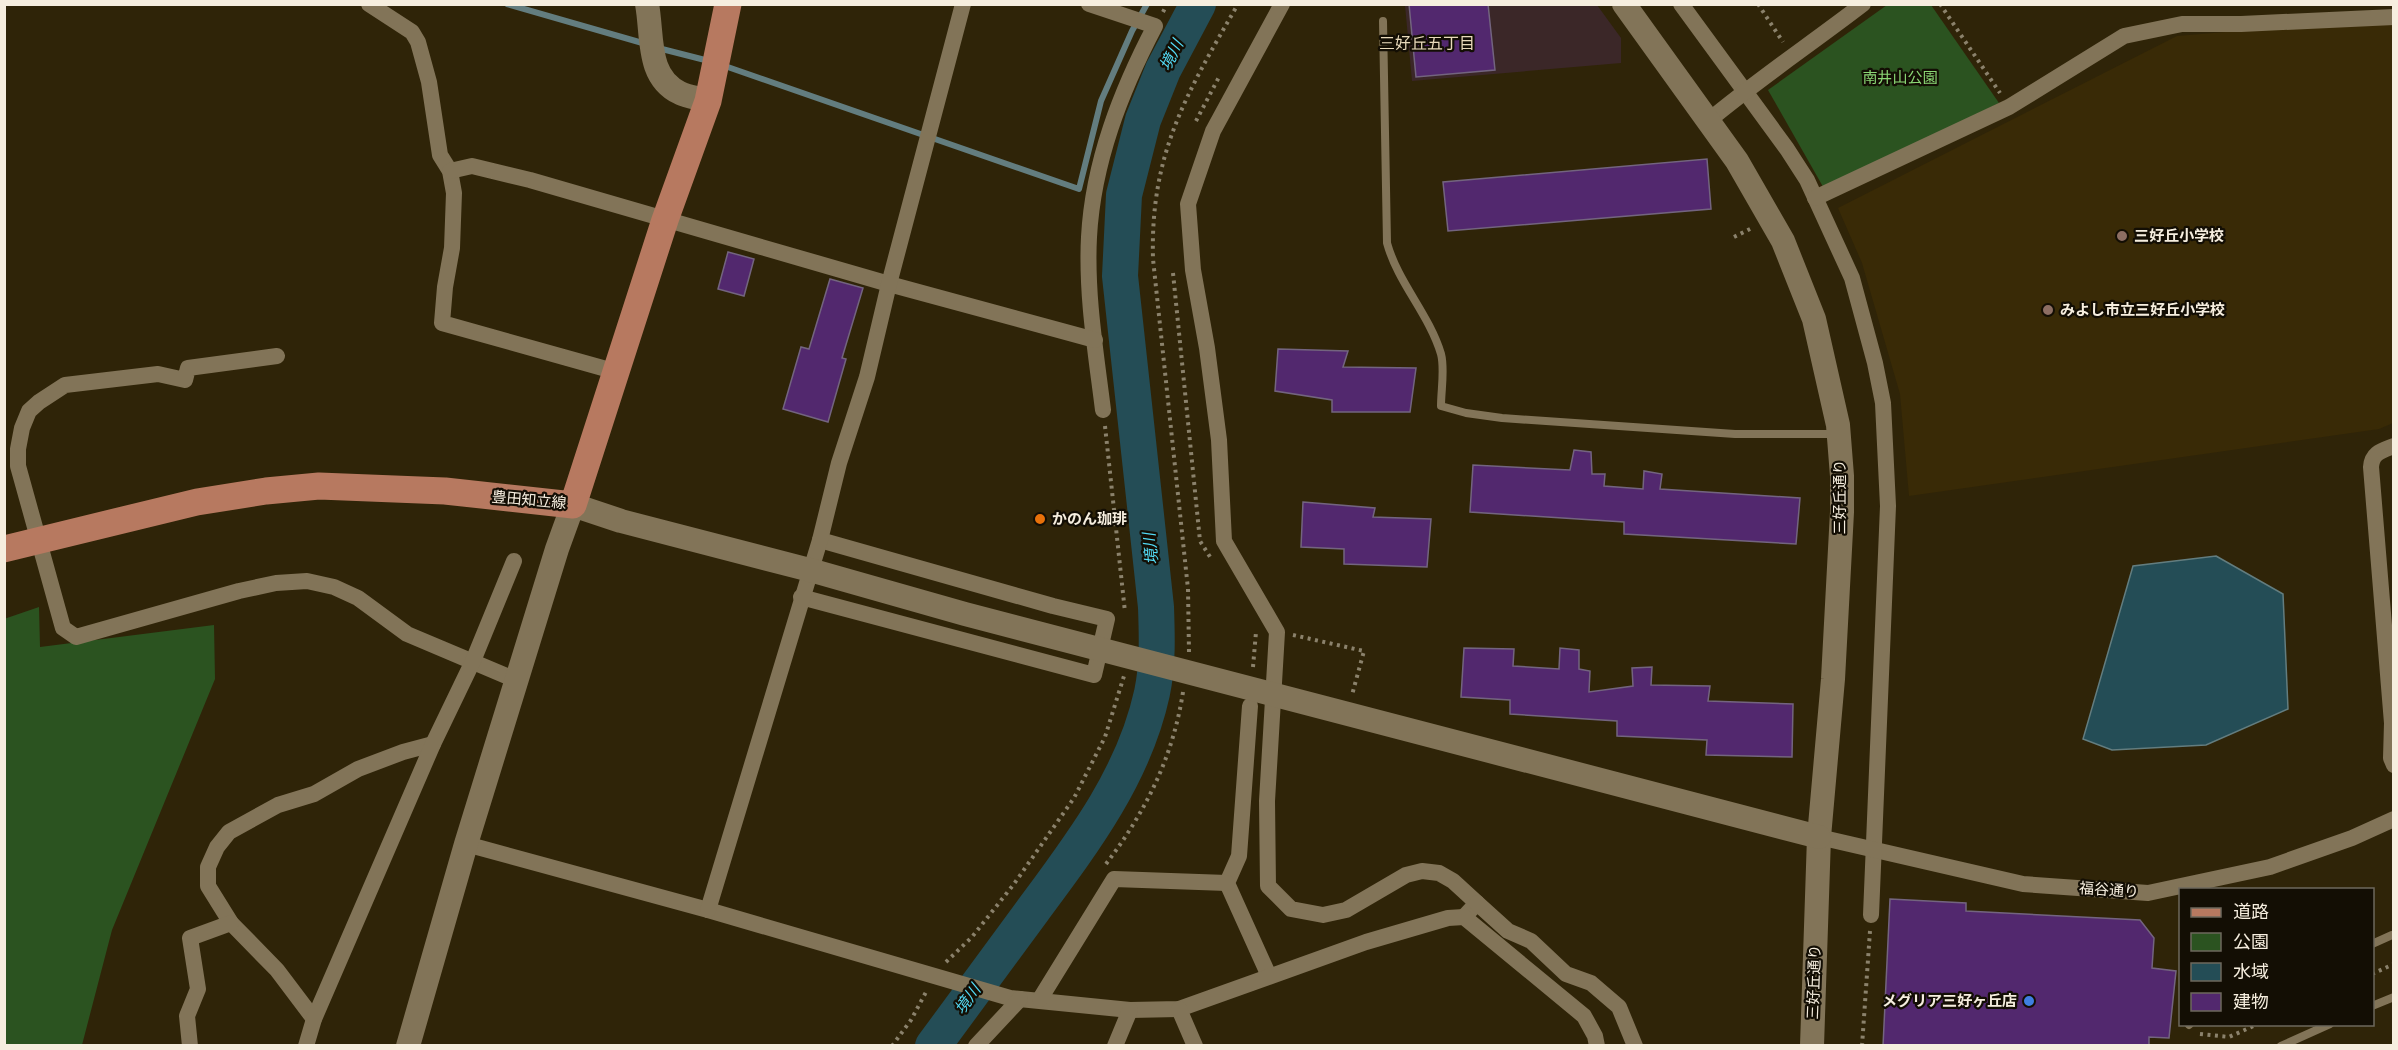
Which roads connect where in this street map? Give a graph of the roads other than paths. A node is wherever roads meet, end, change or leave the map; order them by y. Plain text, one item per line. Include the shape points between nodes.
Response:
1 (369, 4) edge
2 (647, 4) edge
3 (728, 4) edge
4 (963, 4) edge
5 (1089, 4) edge
6 (1282, 4) edge
7 (1624, 4) edge
8 (1681, 4) edge
9 (1863, 4) edge
10 (2394, 17) edge
11 (1383, 21) dead end
12 (708, 101) junction
13 (1707, 122) junction
14 (450, 171) junction
15 (1815, 198) junction
16 (665, 220) junction
17 (889, 284) junction
18 (1095, 340) junction
19 (277, 356) dead end
20 (617, 372) junction
21 (1103, 410) road end
22 (1838, 434) junction
23 (2394, 446) edge
24 (573, 505) junction
25 (820, 540) junction
26 (4, 549) edge
27 (514, 561) dead end
28 (810, 570) junction
29 (2387, 587) edge
30 (801, 597) junction
31 (473, 661) junction
32 (516, 680) junction
33 (1250, 706) dead end
34 (2393, 723) edge
35 (433, 744) junction
36 (2394, 765) edge
37 (2394, 819) edge
38 (1819, 837) junction
39 (466, 844) junction
40 (1227, 883) junction
41 (1477, 903) junction
42 (708, 910) junction
43 (1871, 915) road end
44 (1464, 916) junction
45 (231, 923) junction
46 (2392, 935) dead end
47 (2374, 944) edge
48 (1269, 976) junction
49 (2394, 997) edge
50 (1015, 998) junction
51 (1040, 999) junction
52 (2374, 1006) edge
53 (1179, 1009) junction
54 (1130, 1010) junction
55 (314, 1019) junction
56 (2326, 1026) edge
57 (190, 1046) edge
58 (306, 1046) edge
59 (408, 1046) edge
60 (976, 1046) edge
61 (1114, 1046) edge
62 (1195, 1046) edge
63 (1597, 1046) edge
64 (1635, 1046) edge
65 (1812, 1046) edge
66 (2281, 1046) edge

1 - 14 street via 412,32 418,42 429,82 440,155
2 - 12 street via 658,76 680,93
3 - 12 main road, 豊田知立線
4 - 17 street
5 - 18 street via 1155,26 1120,100 1096,184 1089,238 1089,290
6 - 41 street via 1213,131 1188,204 1193,270 1219,440 1224,541 1277,632 1267,801 1268,886 1291,909 1323,915 1346,910 1406,875 1422,871 1439,873 1453,881
7 - 13 street, 三好丘通り
8 - 15 street via 1787,149
9 - 13 street
10 - 15 street via 2182,24 2124,36 2009,106
11 - 22 lane via 1387,243 1393,263 1442,356 1441,406 1502,418 1735,434
12 - 16 main road, 豊田知立線
13 - 22 street, 三好丘通り via 1753,186 1783,241 1814,319
14 - 16 street via 472,166
14 - 20 street via 454,193 452,248 442,323
15 - 43 street via 1852,278 1883,403 1888,506
16 - 17 street
16 - 20 main road, 豊田知立線
17 - 18 street
17 - 25 street
18 - 21 street
19 - 31 street via 188,368 185,380 158,374 64,385 34,407 22,428 17,458 63,628 76,637 239,591 307,581 358,598 407,634
20 - 24 main road, 豊田知立線
22 - 38 street, 三好丘通り via 1842,512
23 - 29 street via 2376,453 2372,459
24 - 26 main road, 豊田知立線 via 445,491 319,486 197,502
24 - 28 street
24 - 32 street
25 - 28 street
25 - 30 street via 1107,619 1094,675
27 - 31 street
28 - 30 street
28 - 38 street via 1040,634
29 - 34 street
30 - 42 street
31 - 32 street
31 - 35 street
32 - 39 street
33 - 40 street via 1239,856
34 - 36 street
35 - 45 street via 358,769 314,794 278,805 229,832 208,867 208,886
35 - 55 street
37 - 38 street, 福谷通り via 2270,867 2148,893 2023,884
38 - 65 street, 三好丘通り
39 - 42 street
39 - 59 street
40 - 48 street
40 - 51 street via 1114,879
41 - 44 street
41 - 64 street via 1508,931 1531,941 1566,974 1591,983 1620,1007
42 - 50 street
44 - 48 street via 1366,942
44 - 63 street via 1584,1016
45 - 55 street via 278,970
45 - 57 street via 190,938 198,989 187,1016
46 - 47 lane
48 - 53 street
49 - 52 lane
50 - 51 street
50 - 60 street
51 - 54 street
53 - 54 street
53 - 62 street
54 - 61 street
55 - 58 street
56 - 66 lane

